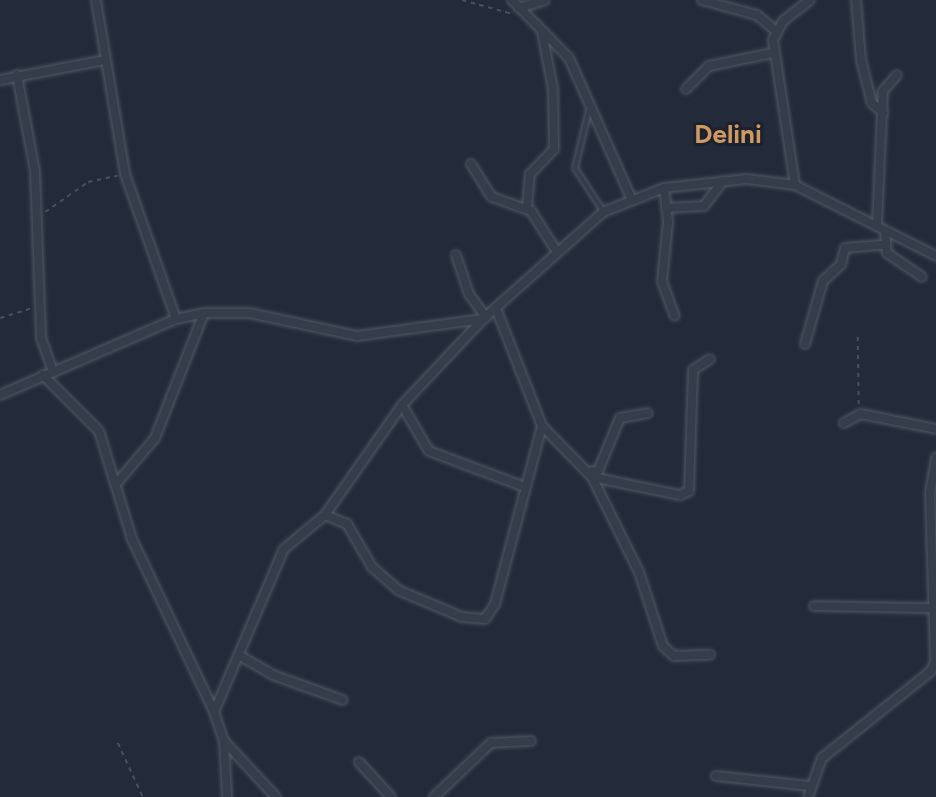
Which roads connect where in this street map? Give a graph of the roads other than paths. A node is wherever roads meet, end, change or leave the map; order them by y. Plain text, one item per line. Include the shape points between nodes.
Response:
1 (96, 0) edge
2 (512, 0) edge
3 (545, 0) edge
4 (702, 0) edge
5 (810, 0) edge
6 (856, 0) edge
7 (521, 10) junction
8 (776, 31) junction
9 (542, 32) junction
10 (773, 53) junction
11 (105, 60) junction
12 (17, 75) junction
13 (897, 75) dead end
14 (0, 80) edge
15 (686, 88) dead end
16 (592, 102) junction
17 (882, 113) junction
18 (471, 164) dead end
19 (723, 181) junction
20 (795, 185) junction
21 (664, 188) junction
22 (631, 198) junction
23 (527, 208) junction
24 (666, 208) junction
25 (603, 212) junction
26 (881, 229) junction
27 (883, 245) junction
28 (557, 252) junction
29 (456, 255) dead end
30 (936, 256) edge
31 (922, 277) dead end
32 (496, 311) junction
33 (204, 313) junction
34 (675, 316) dead end
35 (484, 318) junction
36 (176, 319) junction
37 (805, 344) dead end
38 (710, 359) dead end
39 (52, 369) junction
40 (43, 375) junction
41 (0, 395) edge
42 (402, 405) junction
43 (648, 413) dead end
44 (844, 423) dead end
45 (542, 426) junction
46 (936, 429) edge
47 (936, 458) edge
48 (590, 475) junction
49 (116, 484) junction
50 (525, 488) junction
51 (930, 493) junction
52 (936, 503) edge
53 (325, 515) junction
54 (814, 606) dead end
55 (932, 608) junction
56 (934, 625) edge
57 (710, 655) dead end
58 (242, 657) junction
59 (934, 673) edge
60 (343, 700) dead end
61 (214, 712) junction
62 (224, 741) junction
63 (531, 741) dead end
64 (359, 762) dead end
65 (716, 776) dead end
66 (809, 786) junction
67 (227, 797) edge
68 (276, 797) edge
69 (391, 797) edge
70 (434, 797) edge
71 (808, 797) edge

1 - 11 street
2 - 7 street
3 - 7 street
4 - 8 street via 757,15
5 - 8 street
6 - 17 street via 861,60 872,103
7 - 9 street
8 - 10 street
9 - 16 street via 569,58
9 - 23 street via 553,89 554,149 530,174
10 - 15 street via 709,66
10 - 20 street
11 - 12 street
11 - 36 street via 125,174
12 - 14 street
12 - 39 street via 39,215 38,306
13 - 17 street via 885,84
16 - 22 street
16 - 25 lane via 575,168
17 - 26 street
18 - 23 street via 492,197
19 - 20 street
19 - 21 street
19 - 24 street via 704,206
20 - 26 street
21 - 22 street
21 - 24 street
22 - 25 street
23 - 28 street
24 - 34 street via 662,281
25 - 28 street
26 - 27 street
26 - 30 street
27 - 31 street
27 - 37 street via 845,248 841,264 823,281
28 - 32 street
29 - 35 street via 469,294
32 - 35 street
32 - 45 street
33 - 35 street via 249,313 357,336
33 - 36 street
33 - 49 street via 159,430
35 - 42 street
36 - 39 street
38 - 48 street via 693,370 689,491 680,495
39 - 40 street
40 - 41 street
40 - 49 street via 99,431
42 - 50 street via 429,451
42 - 53 street
43 - 48 street via 620,418 598,471
44 - 46 street via 861,414
45 - 48 street
45 - 50 street
47 - 51 street
48 - 57 street via 639,572 663,646 674,656
49 - 61 street via 132,539
50 - 53 street via 495,604 485,619 462,616 398,590 372,567 347,524
51 - 52 street
51 - 55 street
53 - 58 street via 284,549
54 - 55 street
55 - 56 street
56 - 59 street
58 - 60 street via 273,675
58 - 61 street
59 - 66 street via 848,732 822,758
61 - 62 street
62 - 67 street
62 - 68 street
63 - 70 street via 491,743
64 - 69 street
65 - 66 street
66 - 71 street

